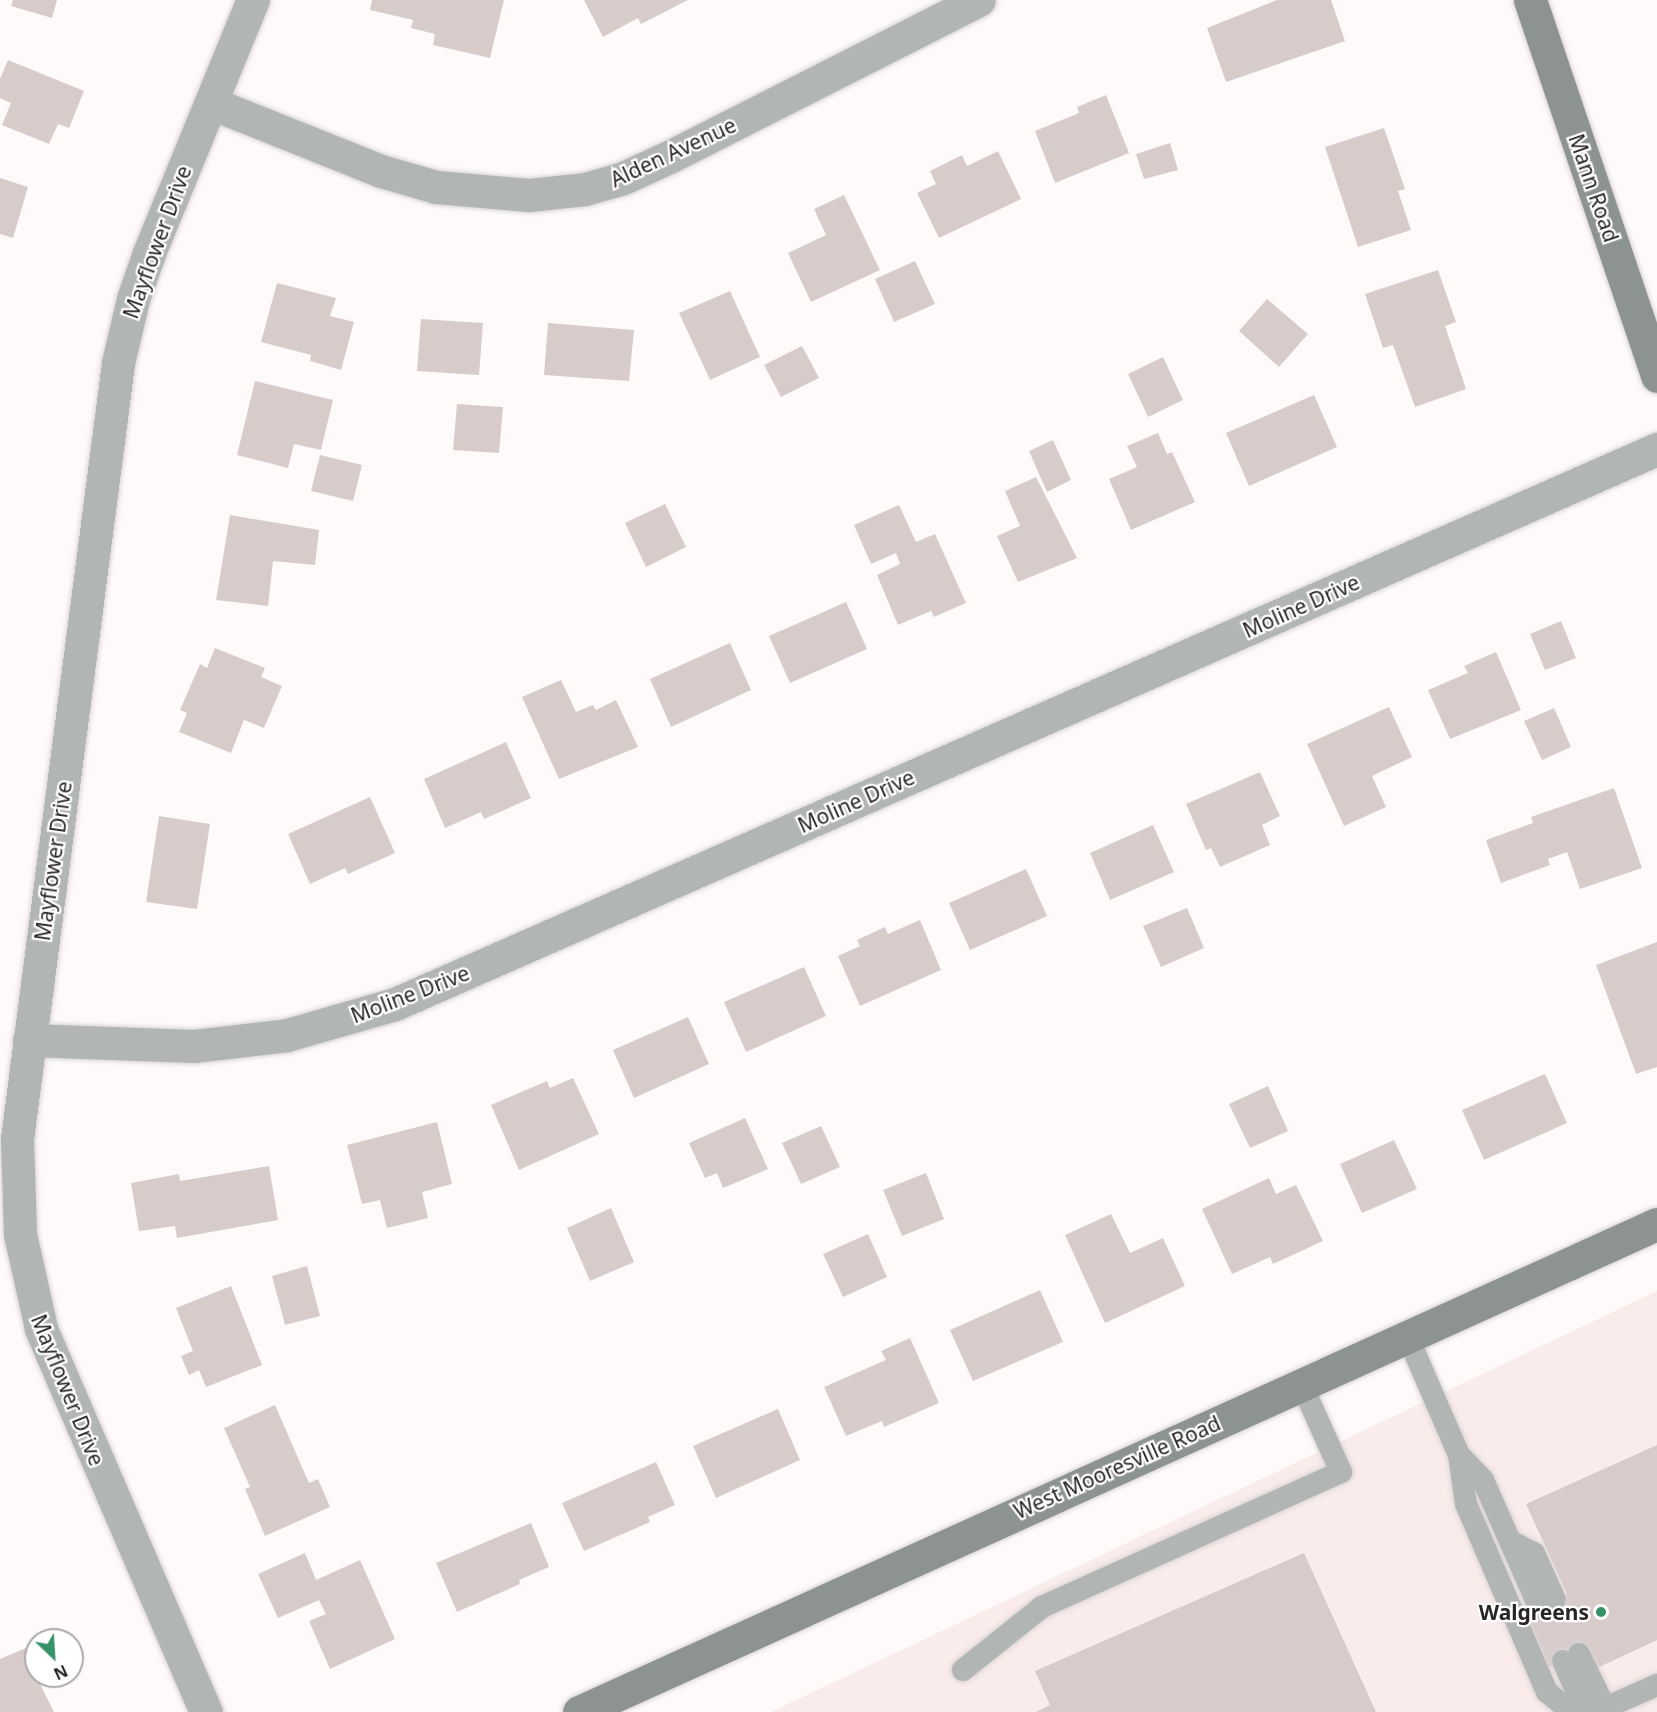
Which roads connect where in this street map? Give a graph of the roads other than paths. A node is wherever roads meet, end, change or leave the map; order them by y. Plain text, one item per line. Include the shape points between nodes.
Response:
1 (253, 0) edge
2 (979, 0) edge
3 (1530, 0) edge
4 (211, 103) junction
5 (1657, 376) edge
6 (1657, 449) edge
7 (29, 1040) junction
8 (1657, 1224) edge
9 (1407, 1335) junction
10 (1301, 1383) junction
11 (1458, 1455) junction
12 (1547, 1603) dead end
13 (1571, 1658) dead end
14 (963, 1670) dead end
15 (1657, 1685) edge
16 (1595, 1709) junction
17 (206, 1712) edge
18 (579, 1712) edge

1 - 4 street, Mayflower Drive
2 - 4 street, Alden Avenue via 671,156 621,179 585,189 529,195 436,187 381,171
3 - 5 main road, Mann Road
4 - 7 street, Mayflower Drive via 149,253 118,363
6 - 7 street, Moline Drive via 395,1004 287,1035 194,1046
7 - 17 street, Mayflower Drive via 17,1139 17,1197 22,1252 34,1308 60,1380
8 - 9 main road, West Mooresville Road
9 - 10 main road, West Mooresville Road
9 - 11 lane
10 - 14 lane via 1341,1472 1042,1607
10 - 18 main road, West Mooresville Road
11 - 12 lane via 1483,1480 1510,1541 1534,1553
11 - 16 lane via 1466,1504 1547,1692 1567,1708
13 - 16 lane
15 - 16 lane

